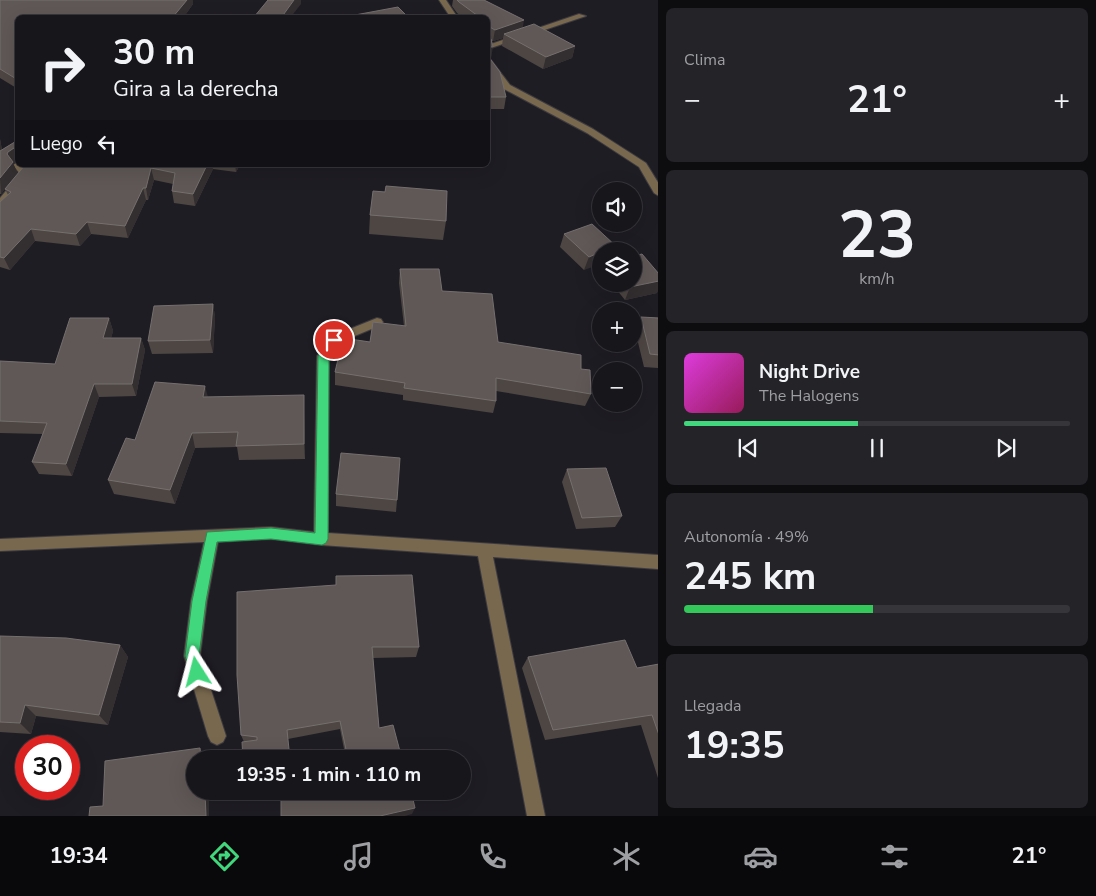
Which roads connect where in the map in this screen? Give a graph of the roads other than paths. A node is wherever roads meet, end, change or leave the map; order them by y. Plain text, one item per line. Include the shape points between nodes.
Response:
1 (442, 0) edge
2 (454, 15) edge
3 (582, 16) dead end
4 (490, 46) edge
5 (490, 65) edge
6 (19, 167) edge
7 (658, 192) edge
8 (0, 204) edge
9 (377, 322) edge
10 (212, 536) junction
11 (322, 539) junction
12 (0, 545) edge
13 (484, 550) junction
14 (658, 562) edge
15 (217, 736) dead end
16 (536, 816) edge

1 - 2 street
3 - 4 street
5 - 7 street via 507,87 590,131 643,166
6 - 8 street via 25,174
9 - 11 street via 334,340 323,356
10 - 11 street via 271,533
10 - 12 street
10 - 15 street via 192,656
11 - 13 street
13 - 14 street
13 - 16 street

